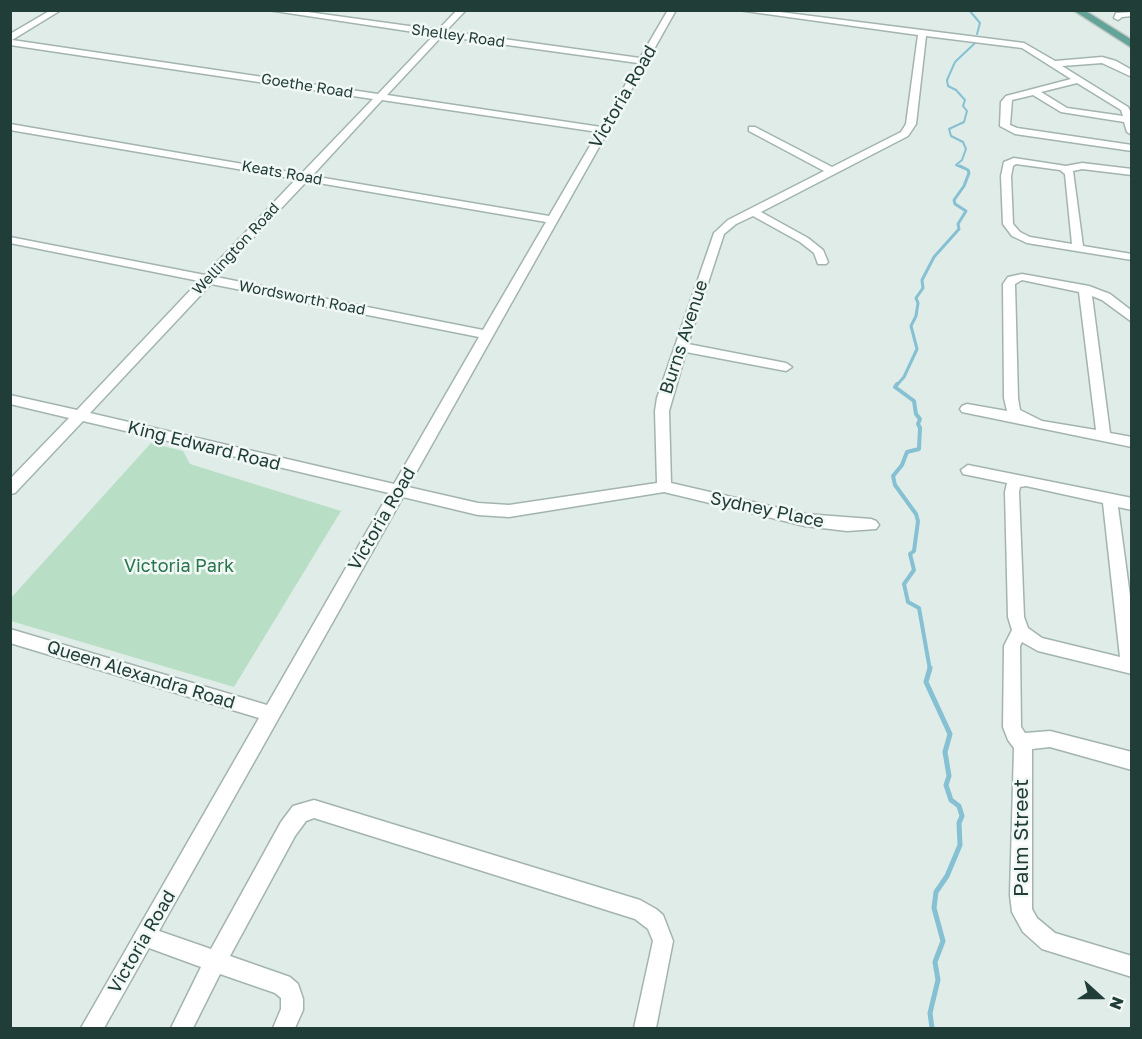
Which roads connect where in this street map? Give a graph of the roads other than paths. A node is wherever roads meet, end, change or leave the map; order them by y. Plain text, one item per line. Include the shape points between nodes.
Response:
1 (57, 10) edge
2 (272, 10) edge
3 (462, 10) edge
4 (672, 10) edge
5 (742, 10) edge
6 (1077, 10) edge
7 (1085, 10) edge
8 (1131, 14) edge
9 (1131, 22) edge
10 (922, 32) junction
11 (441, 33) junction
12 (10, 40) edge
13 (1131, 43) edge
14 (644, 60) junction
15 (1055, 64) junction
16 (1131, 74) edge
17 (1078, 80) junction
18 (1033, 91) junction
19 (379, 97) junction
20 (1128, 109) edge
21 (1129, 120) junction
22 (10, 127) edge
23 (752, 129) dead end
24 (604, 130) junction
25 (1131, 132) edge
26 (1131, 148) edge
27 (1062, 168) junction
28 (831, 171) junction
29 (1131, 172) edge
30 (303, 177) junction
31 (752, 212) junction
32 (553, 220) junction
33 (10, 240) edge
34 (1078, 248) junction
35 (1131, 256) edge
36 (822, 262) dead end
37 (209, 279) junction
38 (1085, 289) junction
39 (1131, 318) edge
40 (488, 335) junction
41 (680, 347) junction
42 (786, 367) dead end
43 (10, 399) edge
44 (967, 409) dead end
45 (1019, 415) junction
46 (80, 416) junction
47 (1104, 437) junction
48 (1131, 442) edge
49 (968, 470) dead end
50 (1016, 482) junction
51 (664, 487) junction
52 (10, 489) edge
53 (397, 492) junction
54 (1110, 500) junction
55 (1131, 504) edge
56 (871, 525) dead end
57 (1025, 635) junction
58 (10, 636) edge
59 (1131, 667) edge
60 (272, 714) junction
61 (1023, 745) junction
62 (1131, 761) edge
63 (146, 936) junction
64 (216, 960) junction
65 (1131, 967) edge
66 (92, 1029) edge
67 (182, 1029) edge
68 (284, 1029) edge
69 (645, 1029) edge

1 - 12 street
2 - 11 street, Shelley Road
3 - 11 street, Wellington Road
4 - 14 street, Victoria Road
5 - 10 street
6 - 13 main road
7 - 13 main road
8 - 9 street via 1117,17
10 - 15 street via 1010,43 1030,49
10 - 28 street, Burns Avenue via 909,129
11 - 14 street, Shelley Road
11 - 19 street, Wellington Road
12 - 19 street, Goethe Road
14 - 24 street, Victoria Road
15 - 16 street via 1102,60
15 - 17 street
17 - 18 street
17 - 20 street
18 - 21 street via 1064,111
18 - 26 street via 1007,99 1005,124 1009,129
19 - 24 street, Goethe Road
19 - 30 street, Wellington Road
20 - 21 street
21 - 25 street
22 - 30 street, Keats Road
23 - 28 street
24 - 32 street, Victoria Road
27 - 29 street
27 - 34 street via 1071,176
27 - 34 street via 1010,162 1006,169 1008,224 1027,240
28 - 31 street, Burns Avenue
30 - 32 street, Keats Road
30 - 37 street, Wellington Road
31 - 36 street via 804,240 819,252
31 - 41 street, Burns Avenue via 719,233
32 - 40 street, Victoria Road
33 - 37 street, Wordsworth Road
34 - 35 street
37 - 40 street, Wordsworth Road
37 - 46 street, Wellington Road
38 - 39 street via 1106,297
38 - 45 street via 1022,277 1009,284 1011,398
38 - 47 street
40 - 53 street, Victoria Road
41 - 42 street
41 - 51 street, Burns Avenue via 662,411
43 - 46 street, King Edward Road
44 - 45 street
45 - 47 street
46 - 52 street, Wellington Road
46 - 53 street, King Edward Road
47 - 48 street
49 - 50 street
50 - 54 street
50 - 57 street via 1012,492 1016,617
51 - 53 street via 495,512
51 - 56 street, Sydney Place via 815,521
53 - 60 street, Victoria Road
54 - 55 street
54 - 59 street
57 - 59 street via 1046,646
57 - 61 street via 1015,637 1012,646 1012,727
58 - 60 street, Queen Alexandra Road
60 - 63 street, Victoria Road
61 - 62 street via 1029,740 1050,739
61 - 65 street, Palm Street via 1022,912 1030,925 1050,942
63 - 64 street
63 - 66 street, Victoria Road
64 - 67 street
64 - 68 street via 282,985 290,992 291,1010
64 - 69 street via 288,829 300,813 314,808 649,916 656,922 663,941

